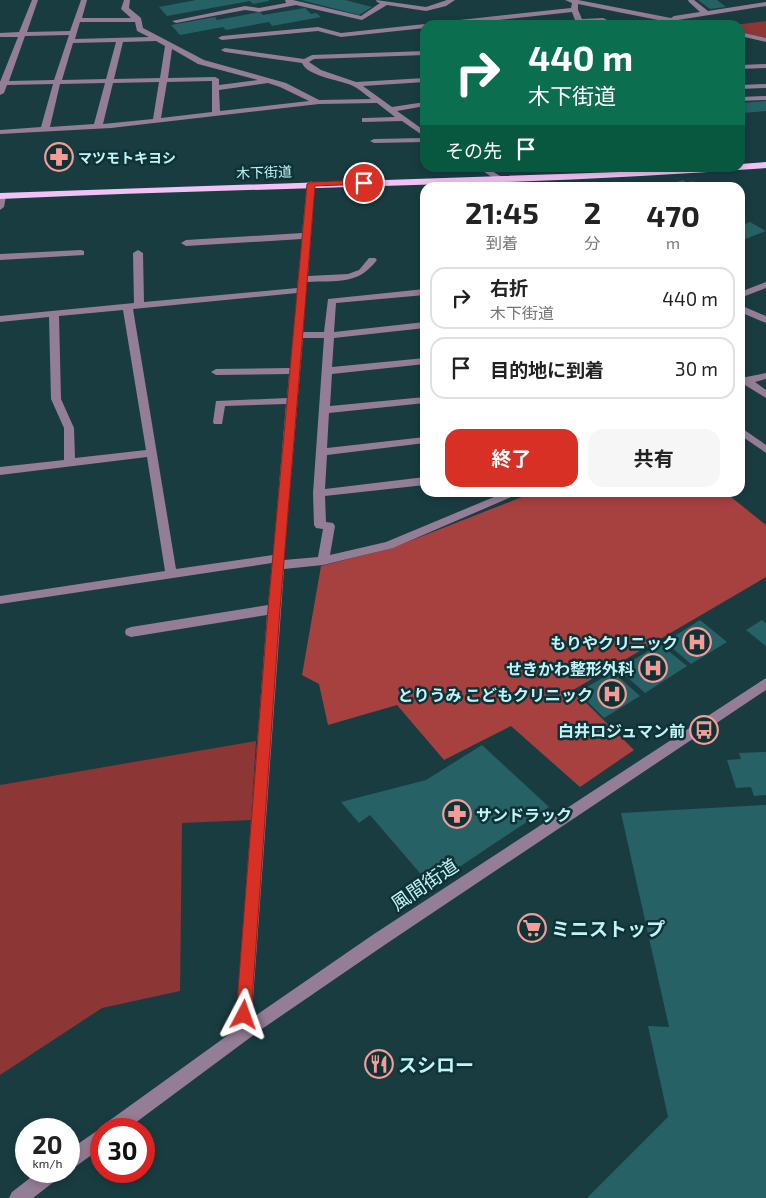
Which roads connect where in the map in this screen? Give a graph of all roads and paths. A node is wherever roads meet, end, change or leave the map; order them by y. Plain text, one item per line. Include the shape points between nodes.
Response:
1 (35, 0) edge
2 (84, 0) edge
3 (127, 0) edge
4 (284, 0) edge
5 (374, 0) edge
6 (452, 0) edge
7 (568, 0) edge
8 (614, 0) edge
9 (691, 0) edge
10 (577, 2) junction
11 (296, 3) junction
12 (386, 3) junction
13 (766, 4) edge
14 (589, 5) junction
15 (574, 10) junction
16 (706, 13) junction
17 (77, 20) junction
18 (138, 20) junction
19 (479, 20) edge
20 (579, 20) edge
21 (667, 20) joint
22 (176, 21) dead end
23 (420, 27) edge
24 (23, 34) junction
25 (0, 35) edge
26 (745, 35) edge
27 (71, 37) junction
28 (222, 38) dead end
29 (745, 38) edge
30 (756, 38) junction
31 (155, 39) junction
32 (120, 40) junction
33 (766, 40) edge
34 (169, 46) junction
35 (225, 50) dead end
36 (420, 53) edge
37 (305, 61) junction
38 (766, 66) edge
39 (216, 67) junction
40 (745, 67) edge
41 (215, 79) junction
42 (163, 80) junction
43 (420, 80) edge
44 (110, 81) junction
45 (57, 82) junction
46 (270, 82) junction
47 (3, 83) junction
48 (356, 84) junction
49 (766, 86) edge
50 (745, 87) edge
51 (216, 88) junction
52 (745, 89) edge
53 (0, 93) edge
54 (754, 98) junction
55 (766, 98) edge
56 (745, 99) edge
57 (381, 101) junction
58 (319, 102) junction
59 (420, 105) edge
60 (391, 108) junction
61 (216, 114) junction
62 (403, 119) junction
63 (158, 120) junction
64 (365, 120) dead end
65 (410, 125) junction
66 (420, 125) edge
67 (98, 126) junction
68 (45, 129) junction
69 (0, 132) edge
70 (420, 132) edge
71 (374, 141) dead end
72 (420, 141) edge
73 (766, 165) edge
74 (745, 167) edge
75 (490, 172) edge
76 (631, 172) edge
77 (501, 178) junction
78 (507, 182) edge
79 (311, 184) junction
80 (1, 196) edge
81 (0, 207) edge
82 (306, 236) junction
83 (186, 243) dead end
84 (81, 253) dead end
85 (138, 253) dead end
86 (0, 257) edge
87 (372, 260) dead end
88 (303, 284) junction
89 (766, 285) edge
90 (420, 292) edge
91 (745, 293) edge
92 (134, 307) junction
93 (745, 312) edge
94 (54, 314) junction
95 (0, 319) edge
96 (766, 320) edge
97 (420, 326) edge
98 (298, 335) junction
99 (330, 335) junction
100 (420, 362) edge
101 (295, 371) junction
102 (327, 371) junction
103 (216, 372) dead end
104 (766, 376) edge
105 (745, 381) edge
106 (745, 382) edge
107 (766, 395) edge
108 (293, 401) junction
109 (420, 401) edge
110 (326, 410) junction
111 (218, 422) dead end
112 (745, 434) edge
113 (420, 441) edge
114 (766, 450) edge
115 (321, 452) junction
116 (152, 453) junction
117 (70, 463) junction
118 (0, 471) edge
119 (420, 482) edge
120 (320, 494) junction
121 (506, 497) edge
122 (323, 561) junction
123 (279, 562) junction
124 (171, 573) junction
125 (0, 600) edge
126 (274, 609) junction
127 (131, 632) dead end
128 (766, 683) edge
129 (253, 1026) junction
130 (127, 1118) edge
131 (38, 1183) edge
132 (18, 1198) edge

1 - 24 street
2 - 17 street
3 - 18 street via 125,9
4 - 11 street
5 - 12 street
6 - 12 street via 440,8 415,10
7 - 10 street
8 - 14 street
9 - 16 street
10 - 14 street
10 - 15 street
11 - 12 street via 362,18
11 - 22 street via 259,10 245,8
13 - 16 street
14 - 21 street
15 - 19 street
15 - 20 street
16 - 21 street
17 - 18 street
17 - 27 street
18 - 31 street via 140,29
23 - 28 street via 341,35 318,29
24 - 25 street
24 - 27 street
24 - 47 street
26 - 30 street
27 - 32 street
27 - 45 street
29 - 30 street
30 - 33 street
31 - 32 street
31 - 34 street
32 - 44 street
34 - 39 street
34 - 42 street
35 - 37 street
36 - 37 street via 312,57
37 - 48 street via 318,72
38 - 40 street
39 - 41 street
39 - 46 street
41 - 42 street
41 - 51 street
42 - 44 street
42 - 63 street
43 - 48 street
44 - 45 street
44 - 67 street
45 - 47 street
45 - 68 street
46 - 51 street
46 - 58 street
47 - 53 street
48 - 57 street
49 - 50 street
51 - 61 street
52 - 54 street
54 - 55 street
54 - 56 street
57 - 58 street
57 - 60 street
58 - 61 street
59 - 60 street
60 - 62 street
61 - 63 street
62 - 64 street
62 - 65 street
63 - 67 street
65 - 66 street
65 - 70 street
67 - 68 street
68 - 69 street
71 - 72 street via 399,145
73 - 74 main road, 木下街道
75 - 77 street
76 - 77 main road, 木下街道
77 - 78 street
77 - 79 main road, 木下街道
79 - 80 main road, 木下街道
79 - 82 street
80 - 81 street
82 - 83 street
82 - 88 street
84 - 86 street
85 - 92 street
87 - 88 street via 362,272 350,277
88 - 92 street
88 - 98 street
89 - 91 street
90 - 99 street via 331,301
92 - 94 street
92 - 116 street
93 - 96 street
94 - 95 street
94 - 117 street via 56,399 69,428
97 - 99 street
98 - 99 street
98 - 101 street
99 - 102 street
100 - 102 street
101 - 103 street
101 - 108 street
102 - 110 street
104 - 105 street
106 - 107 street
108 - 111 street via 220,403
108 - 123 street
109 - 110 street
110 - 115 street
112 - 114 street
113 - 115 street
115 - 120 street
116 - 117 street
116 - 124 street
117 - 118 street
119 - 120 street
120 - 122 street via 320,525 329,526
121 - 122 street via 389,545
122 - 123 street
123 - 124 street
123 - 126 street
124 - 125 street
126 - 127 street
126 - 129 street via 244,1015
128 - 129 street, 風間街道
129 - 130 street, 風間街道
131 - 132 street

